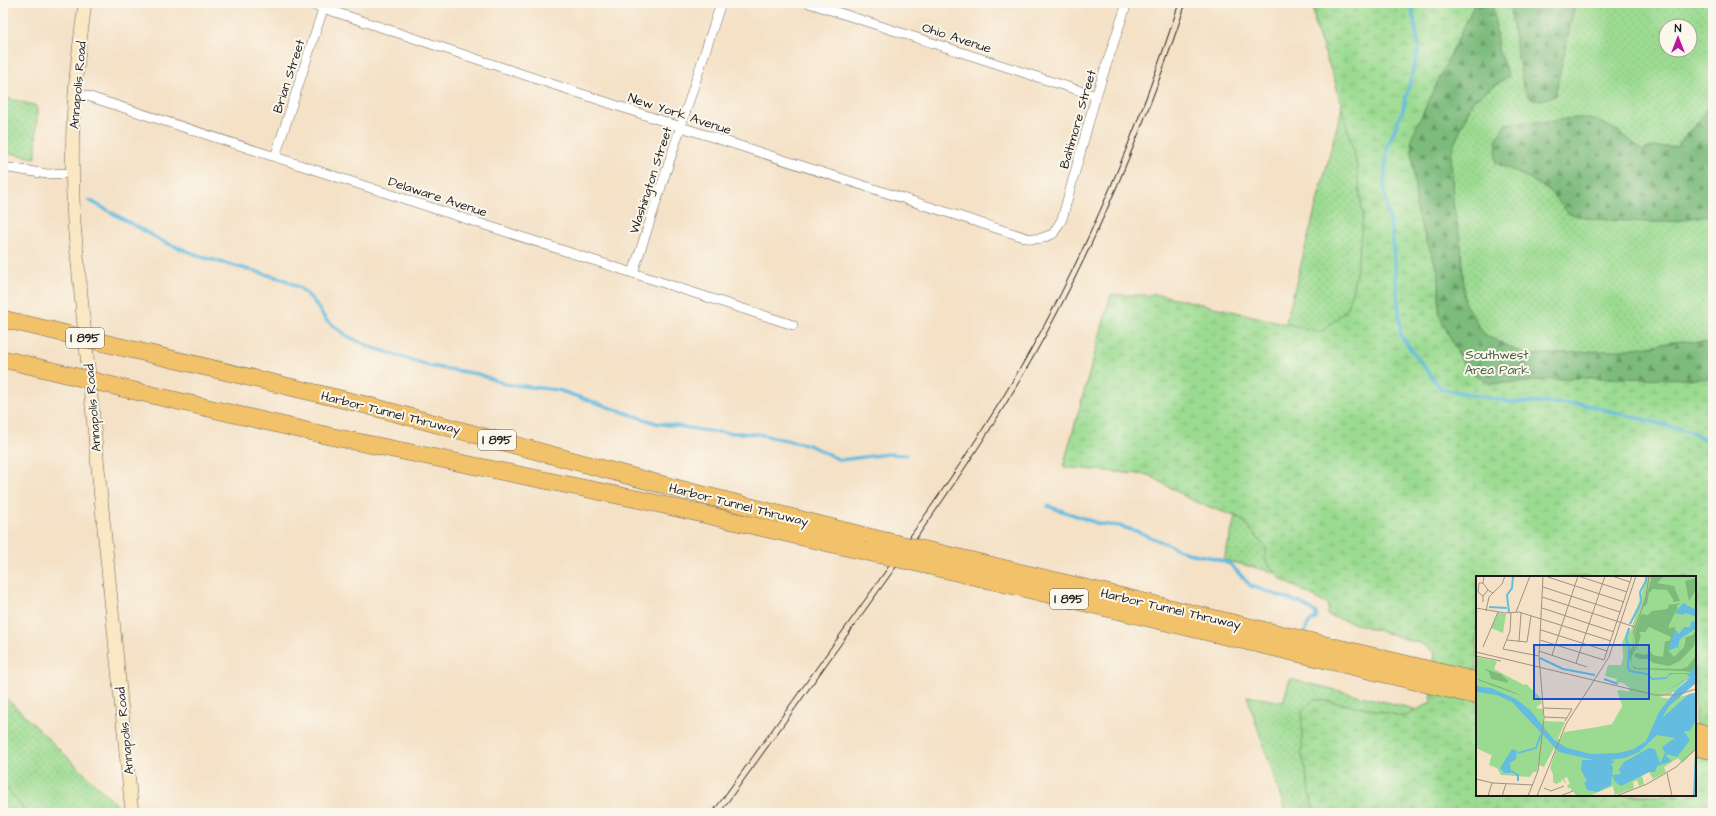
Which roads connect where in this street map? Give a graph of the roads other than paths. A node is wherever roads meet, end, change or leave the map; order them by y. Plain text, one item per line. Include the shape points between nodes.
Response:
1 (85, 3) edge
2 (308, 3) edge
3 (721, 3) edge
4 (809, 3) edge
5 (1126, 3) edge
6 (325, 6) edge
7 (75, 92) junction
8 (1096, 96) junction
9 (681, 127) junction
10 (275, 157) junction
11 (3, 167) edge
12 (72, 173) junction
13 (1046, 237) joint
14 (633, 273) junction
15 (3, 319) edge
16 (793, 325) dead end
17 (3, 359) edge
18 (868, 544) junction
19 (1210, 625) junction
20 (1476, 681) edge
21 (1476, 696) edge
22 (1696, 732) edge
23 (1713, 736) edge
24 (1696, 747) edge
25 (1713, 751) edge
26 (132, 813) edge

1 - 7 main road, Annapolis Road
2 - 6 street, New York Avenue
3 - 9 street, Washington Street
4 - 8 street, Ohio Avenue
5 - 8 street, Baltimore Street
6 - 9 street, New York Avenue
6 - 10 street, Brian Street
7 - 10 street, Delaware Avenue
7 - 12 main road, Annapolis Road
8 - 13 street, Baltimore Street via 1062,219 1053,234
9 - 13 street, New York Avenue via 1027,238
9 - 14 street, Washington Street
10 - 14 street, Delaware Avenue
11 - 12 street via 47,174
12 - 26 main road, Annapolis Road via 74,224
14 - 16 street, Delaware Avenue
15 - 18 highway, Harbor Tunnel Thruway / I 895, bridge via 362,404 656,483
17 - 18 highway, Harbor Tunnel Thruway / I 895, bridge via 329,436
18 - 19 highway, Harbor Tunnel Thruway / I 895, bridge
19 - 20 highway, Harbor Tunnel Thruway / I 895
19 - 21 highway, Harbor Tunnel Thruway / I 895
22 - 23 highway
24 - 25 highway

